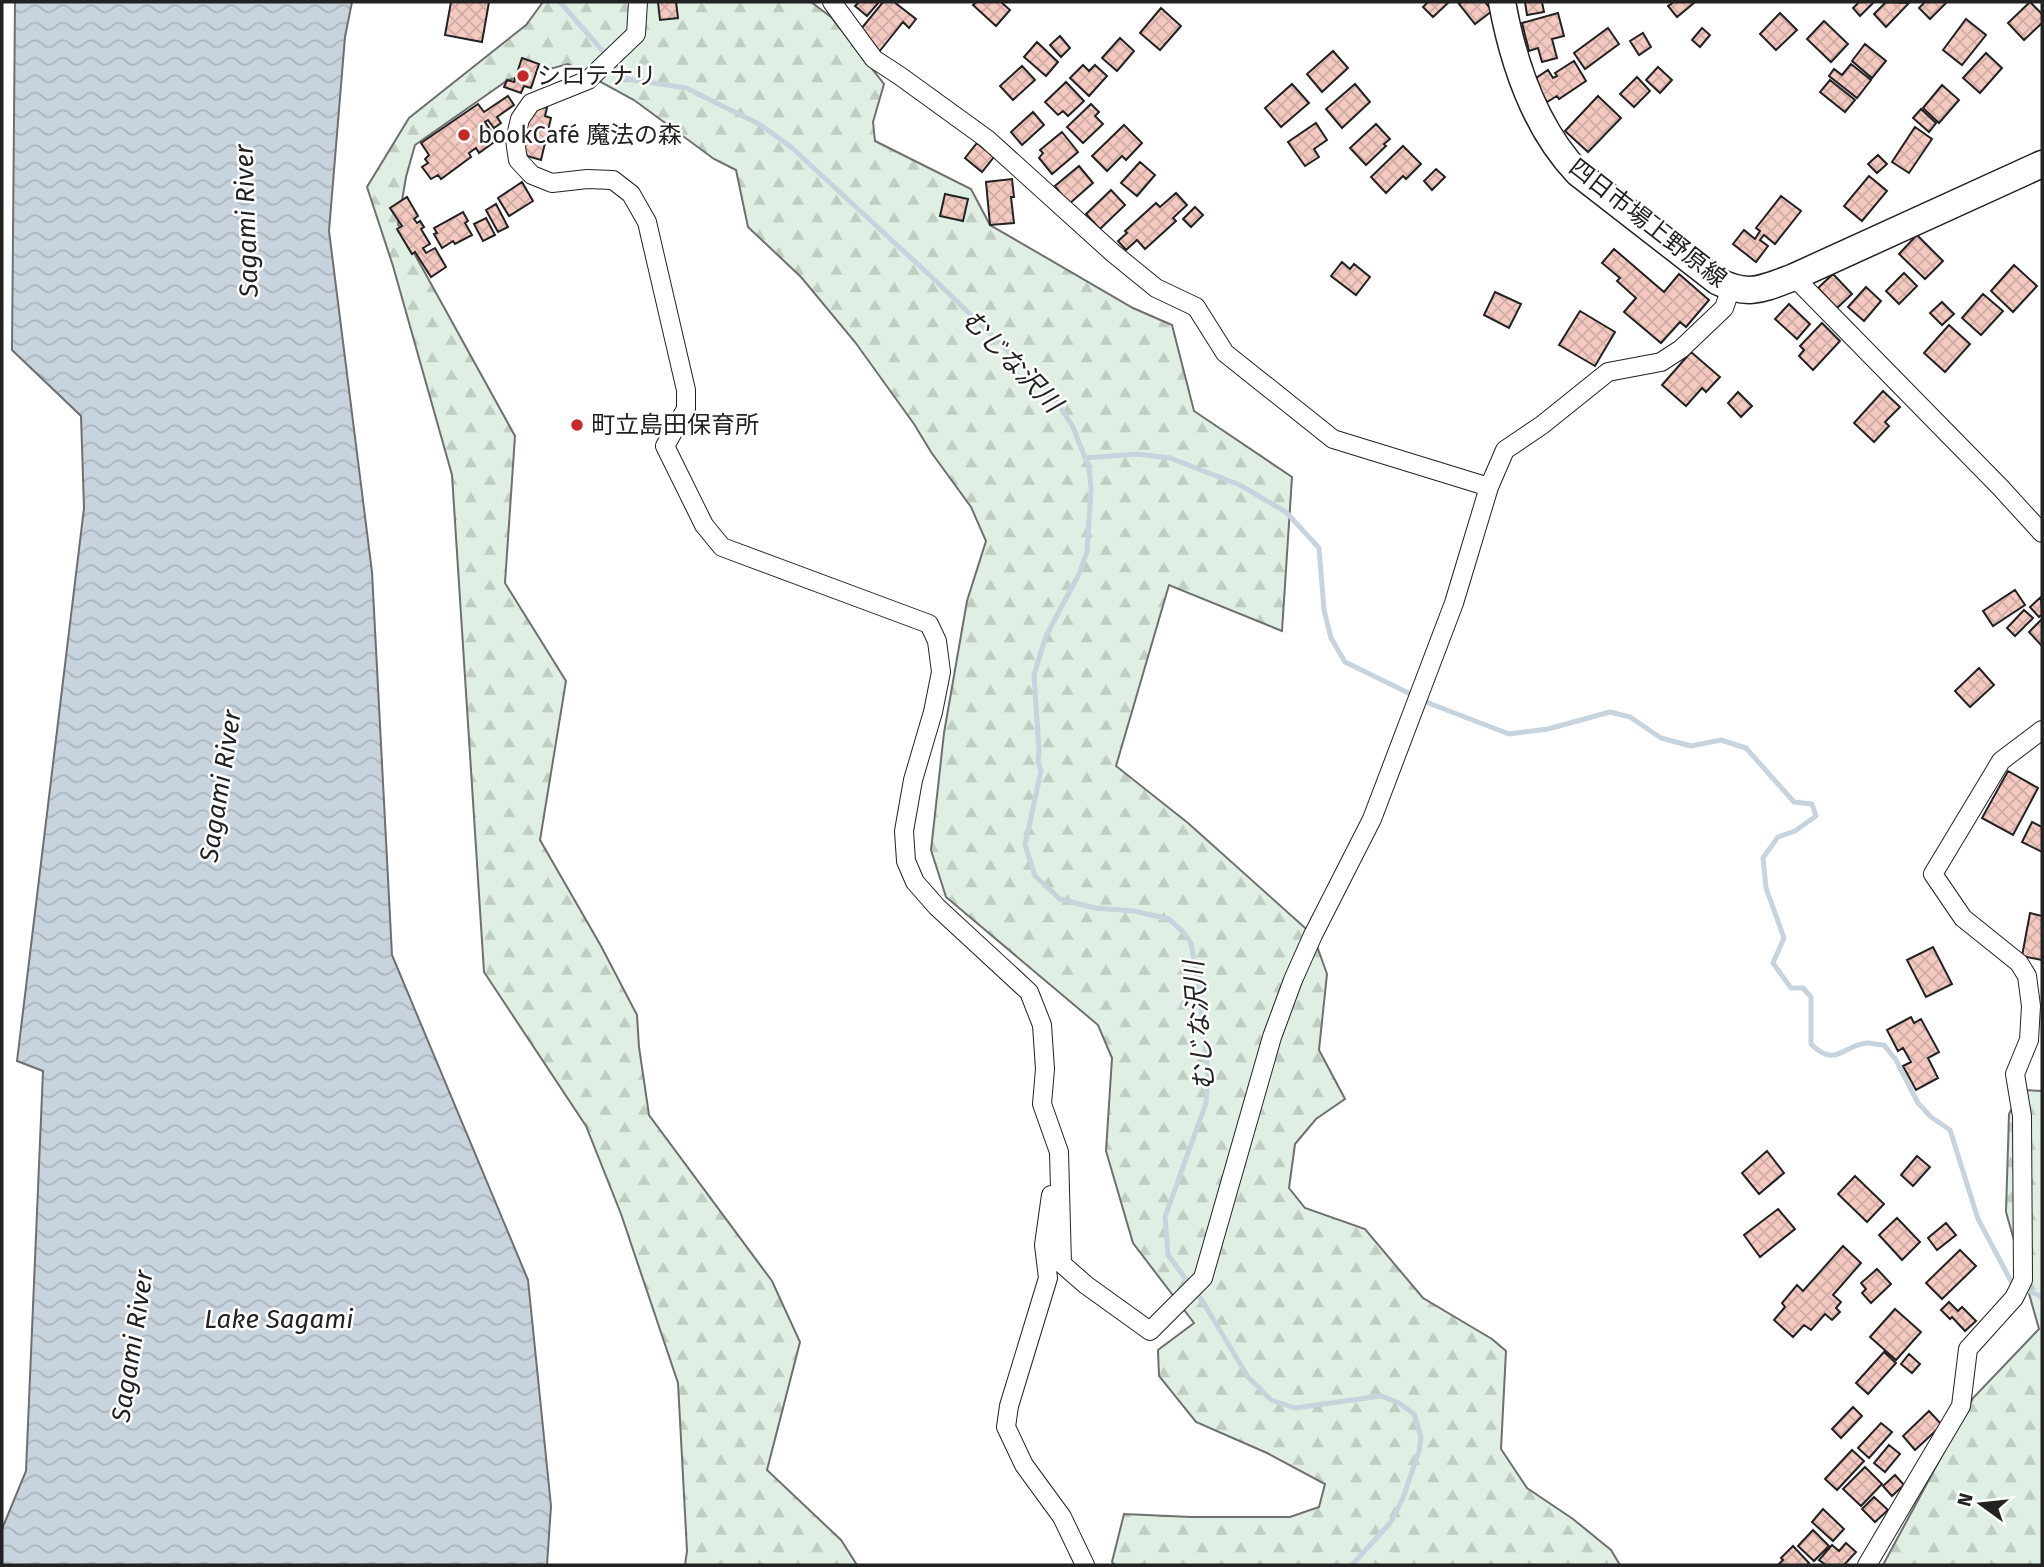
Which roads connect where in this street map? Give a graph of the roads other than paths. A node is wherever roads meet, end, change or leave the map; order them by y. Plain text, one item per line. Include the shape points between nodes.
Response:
1 (638, 2) edge
2 (832, 2) edge
3 (1502, 2) edge
4 (2042, 164) edge
5 (1794, 277) junction
6 (1731, 288) junction
7 (1489, 487) junction
8 (2042, 533) edge
9 (2042, 730) edge
10 (1059, 1179) junction
11 (1086, 1565) edge
12 (1867, 1565) edge

1 - 10 street via 636,34 588,80 531,103 514,140 518,160 532,175 552,183 613,180 631,194 647,222 686,390 686,409 665,446 704,525 722,547 929,624 937,640 941,672 911,793 904,831 906,861 915,882 937,907 1029,992 1042,1025 1042,1104 1059,1152
2 - 7 street via 874,59 986,139 1156,288 1196,307 1225,353 1333,439
3 - 6 main road, 四日市場上野原線 via 1529,93 1561,154 1578,173
4 - 5 main road, 四日市場上野原線
5 - 6 main road, 四日市場上野原線 via 1760,289
5 - 8 street
6 - 7 street via 1724,307 1681,349 1661,362 1608,372 1505,450
7 - 10 street via 1454,603 1372,819 1308,946 1272,1037 1203,1278 1150,1331 1062,1264
9 - 12 street via 2001,761 1933,874 1963,918 2019,963 2027,976 2029,1040 2015,1074 2022,1116 2023,1280 2014,1298 1968,1349 1961,1406
10 - 11 street via 1050,1196 1044,1245 1048,1278 1006,1427

